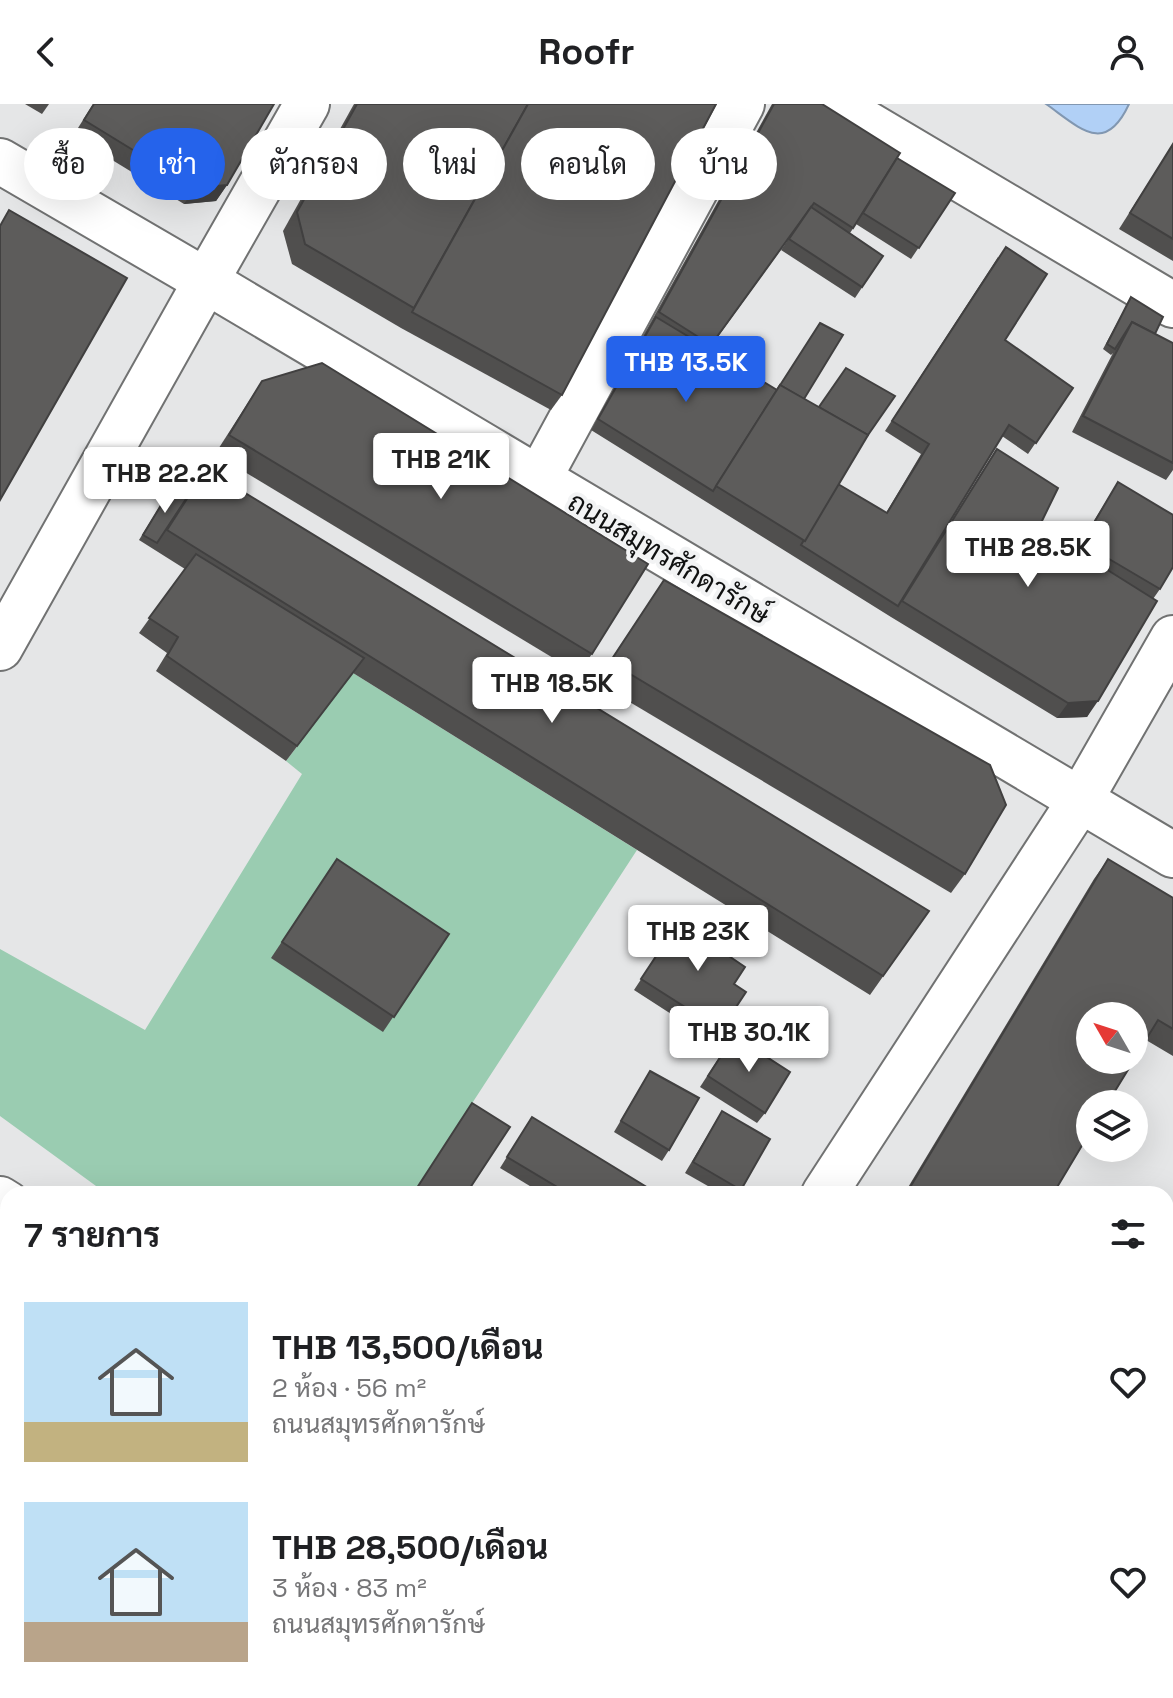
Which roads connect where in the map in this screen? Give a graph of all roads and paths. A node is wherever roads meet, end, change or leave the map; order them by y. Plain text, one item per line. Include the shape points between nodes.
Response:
1 (307, 104) edge
2 (742, 104) edge
3 (834, 104) edge
4 (0, 161) edge
5 (206, 281) junction
6 (1173, 305) edge
7 (538, 480) junction
8 (1173, 638) edge
9 (0, 648) edge
10 (1079, 802) junction
11 (1173, 855) edge
12 (829, 1186) edge

1 - 5 street
2 - 7 street
3 - 6 street
4 - 5 street, ถนนสมุทรศักดารักษ์
5 - 7 street, ถนนสมุทรศักดารักษ์
5 - 9 street
7 - 10 street, ถนนสมุทรศักดารักษ์
8 - 10 street
10 - 11 street, ถนนสมุทรศักดารักษ์
10 - 12 street

